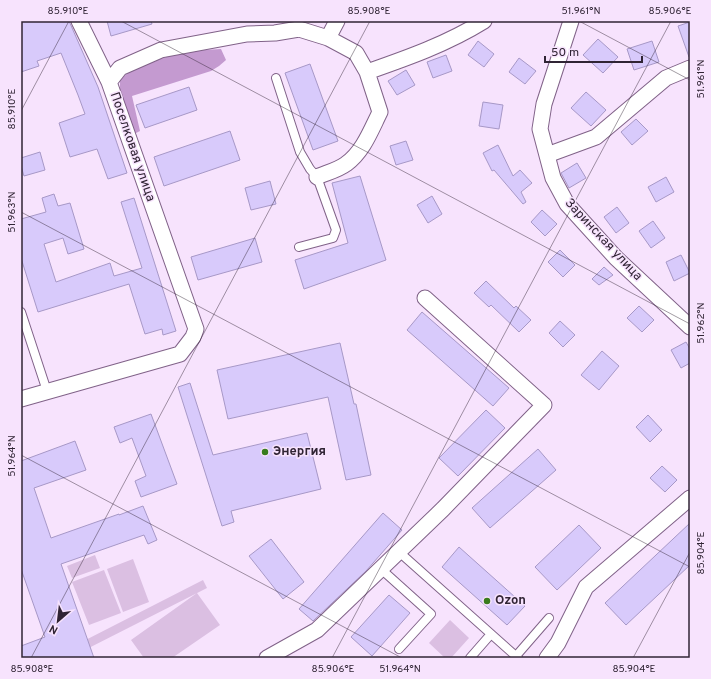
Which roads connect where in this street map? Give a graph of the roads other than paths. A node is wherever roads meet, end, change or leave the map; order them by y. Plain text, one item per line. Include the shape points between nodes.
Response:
1 (79, 21) edge
2 (337, 21) edge
3 (572, 21) edge
4 (476, 23) edge
5 (245, 27) edge
6 (328, 38) junction
7 (690, 68) edge
8 (367, 72) junction
9 (276, 78) dead end
10 (109, 82) junction
11 (547, 155) junction
12 (317, 177) junction
13 (299, 247) dead end
14 (425, 298) dead end
15 (21, 312) edge
16 (690, 327) edge
17 (47, 391) junction
18 (21, 399) edge
19 (690, 498) edge
20 (398, 551) junction
21 (381, 569) junction
22 (549, 618) dead end
23 (491, 634) junction
24 (399, 649) dead end
25 (517, 657) edge
26 (267, 658) edge
27 (470, 658) edge
28 (547, 658) edge

1 - 10 street
2 - 6 street
3 - 11 street, Заринская улица via 544,104 540,129
4 - 8 street via 423,52
5 - 6 street, Поселковая улица via 275,33 299,29
5 - 10 street, Поселковая улица via 161,50 120,68
6 - 8 street, Поселковая улица via 356,53
7 - 11 street via 666,78 596,137
8 - 12 street, Поселковая улица via 380,112 365,143 355,156 345,165
9 - 12 lane via 300,152
10 - 17 street, Поселковая улица via 196,329 180,354
11 - 16 street, Заринская улица via 553,178 567,204 616,258
12 - 13 lane via 336,230 333,238
14 - 20 street via 544,405 443,509
15 - 17 lane
17 - 18 street, Поселковая улица
19 - 28 street via 586,587 558,643
20 - 21 street
20 - 23 lane
21 - 24 lane via 431,614
21 - 26 street via 317,630
22 - 25 lane
23 - 25 lane
23 - 27 lane

